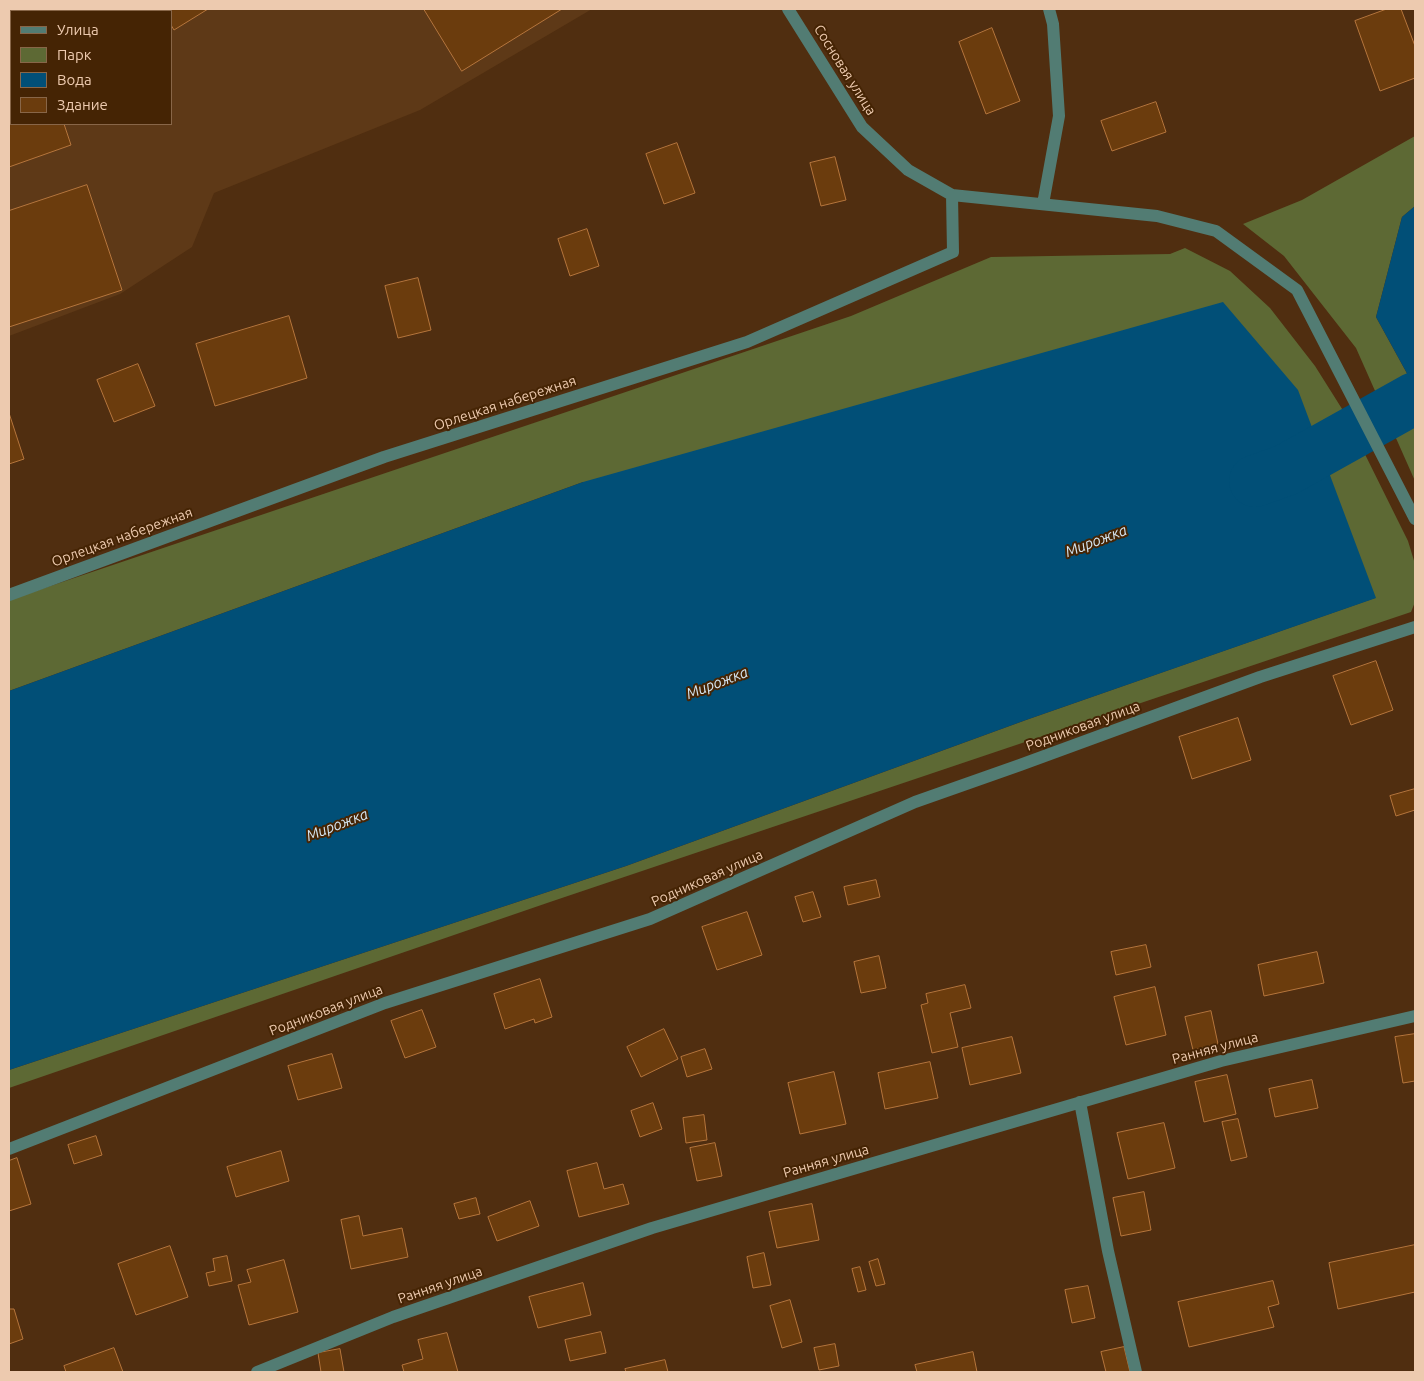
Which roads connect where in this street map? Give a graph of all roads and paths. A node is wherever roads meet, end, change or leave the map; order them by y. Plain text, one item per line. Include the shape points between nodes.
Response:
1 (788, 9) edge
2 (1049, 9) edge
3 (952, 195) junction
4 (1043, 204) junction
5 (1415, 519) edge
6 (9, 595) edge
7 (1415, 627) edge
8 (1415, 1016) edge
9 (1080, 1102) junction
10 (9, 1149) edge
11 (257, 1372) edge
12 (1136, 1372) edge

1 - 3 street, Сосновая улица via 862,127 908,170
2 - 4 street via 1053,24 1058,116
3 - 4 street, Сосновая улица
3 - 6 street, Орлецкая набережная via 953,252 747,342 384,457
4 - 5 street, Сосновая улица via 1157,216 1216,231 1297,290
7 - 10 street, Родниковая улица via 1260,677 915,802 650,919 385,1003
8 - 9 street, Ранняя улица via 1221,1061
9 - 11 street, Ранняя улица via 652,1228 393,1317
9 - 12 street via 1108,1251

